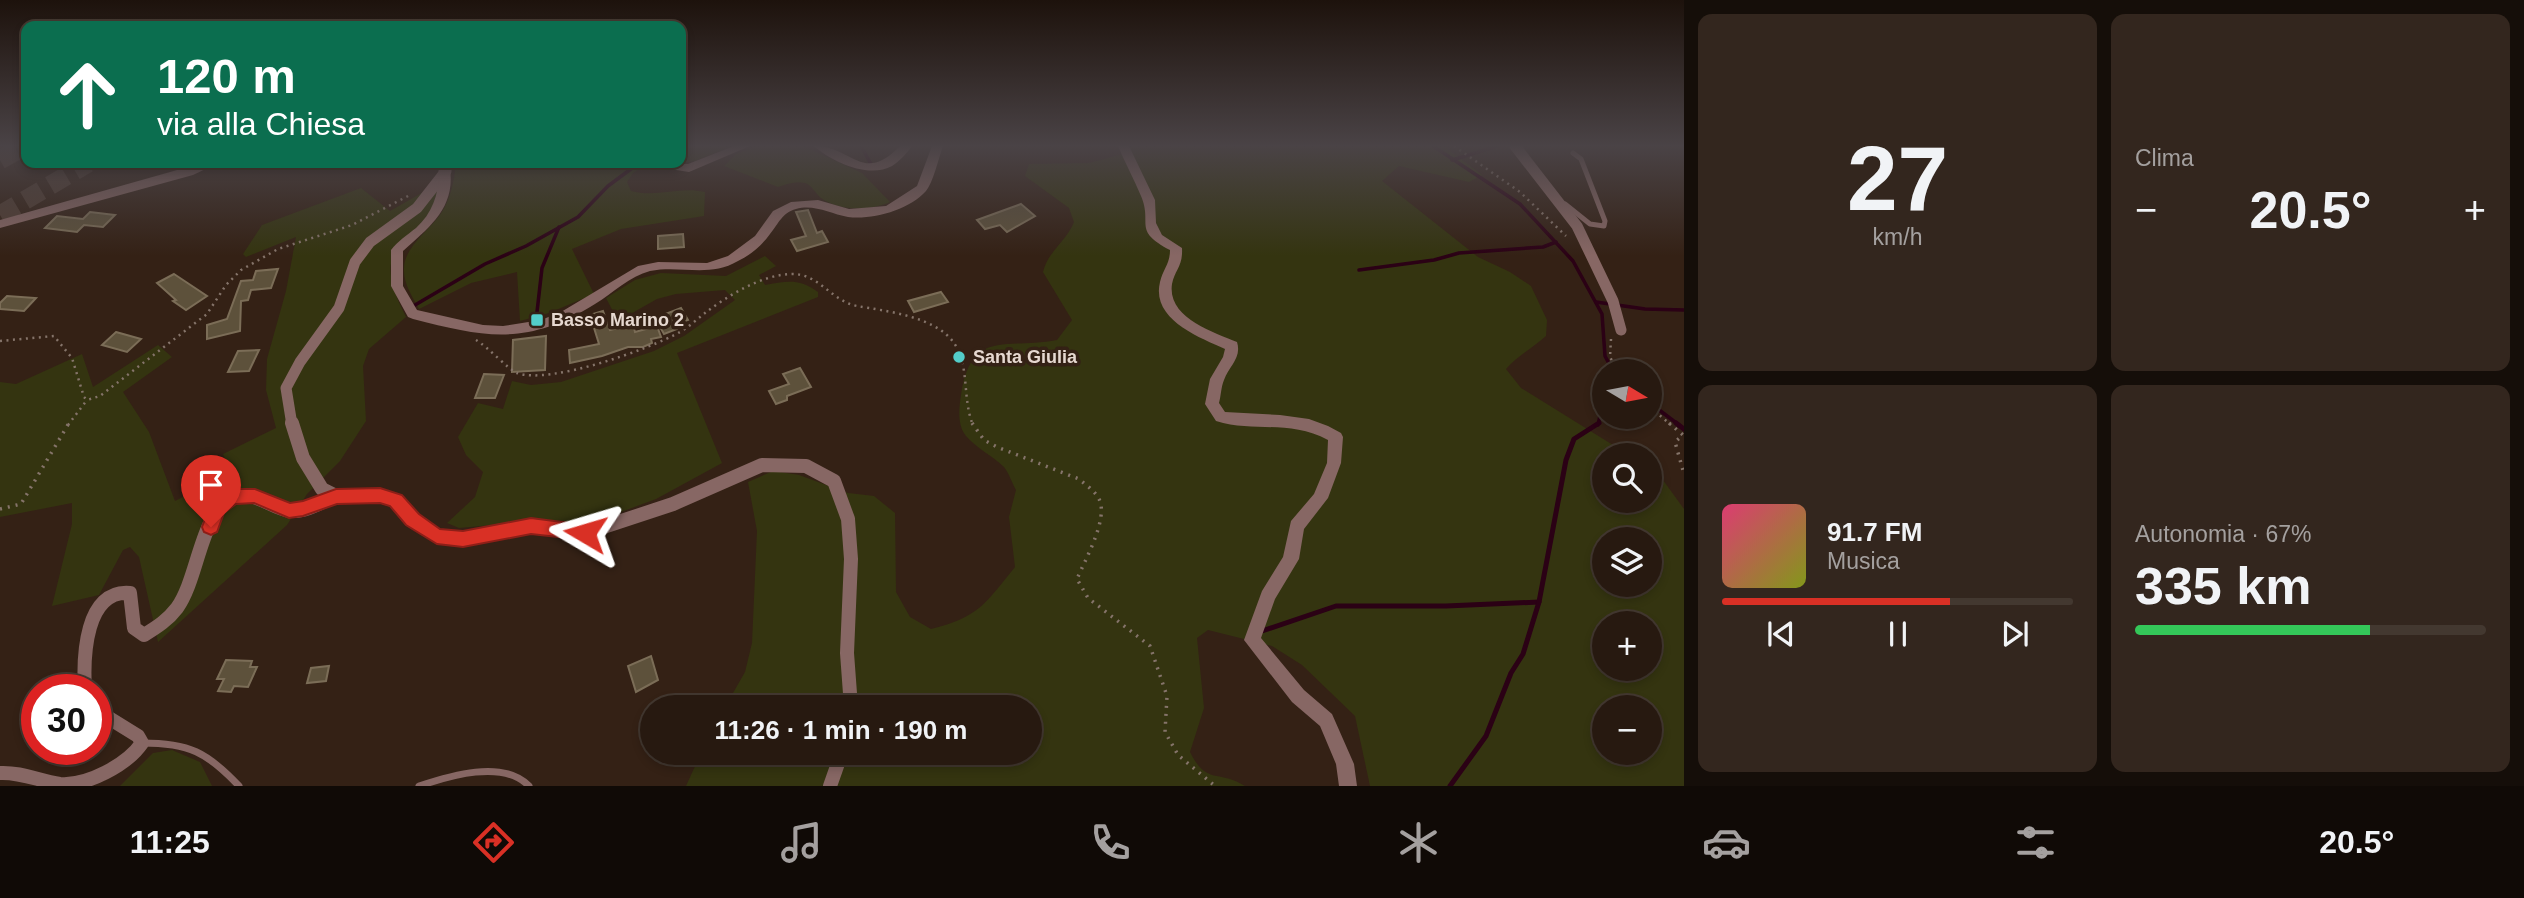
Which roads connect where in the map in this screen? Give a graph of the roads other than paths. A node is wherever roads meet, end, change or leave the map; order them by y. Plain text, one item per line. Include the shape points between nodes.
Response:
1 (149, 183) edge
2 (434, 183) edge
3 (443, 183) edge
4 (924, 183) edge
5 (1141, 183) edge
6 (1542, 183) edge
7 (1590, 183) edge
8 (1545, 187) junction
9 (0, 223) edge
10 (1616, 329) road end
11 (336, 496) junction
12 (85, 674) edge
13 (850, 695) edge
14 (112, 720) edge
15 (142, 743) junction
16 (837, 765) edge
17 (0, 773) edge
18 (239, 786) edge
19 (419, 786) edge
20 (529, 786) edge
21 (830, 786) edge
22 (1348, 786) edge

1 - 9 street
2 - 11 street via 417,208 370,242 355,262 339,308 286,388 303,458 322,489
3 - 4 street via 443,197 422,229 397,250 397,286 413,314 501,333 532,330 566,317 639,270 729,262 769,230 777,214 795,205 818,204 849,213 889,210
5 - 22 street via 1157,239 1176,248 1177,264 1166,282 1166,297 1176,314 1200,333 1232,346 1212,404 1221,416 1286,420 1318,426 1336,437 1334,463 1320,498 1297,526 1291,559 1268,596 1252,640 1298,696 1326,720 1345,764
6 - 8 street
7 - 8 lane via 1604,226 1590,224
8 - 10 street via 1577,226 1613,301
11 - 12 street via 289,511 255,496 232,497 217,509 186,593 153,632 144,635 134,628 130,593 113,592 105,600 90,625
11 - 13 street via 380,496 396,501 412,520 437,536 463,539 531,526 585,533 673,504 762,465 806,466 834,481 848,519
14 - 15 street
15 - 17 street via 123,763 92,779 65,785 21,772
15 - 18 lane via 184,744 208,754
16 - 21 street
19 - 20 lane via 463,772 494,770 525,780

